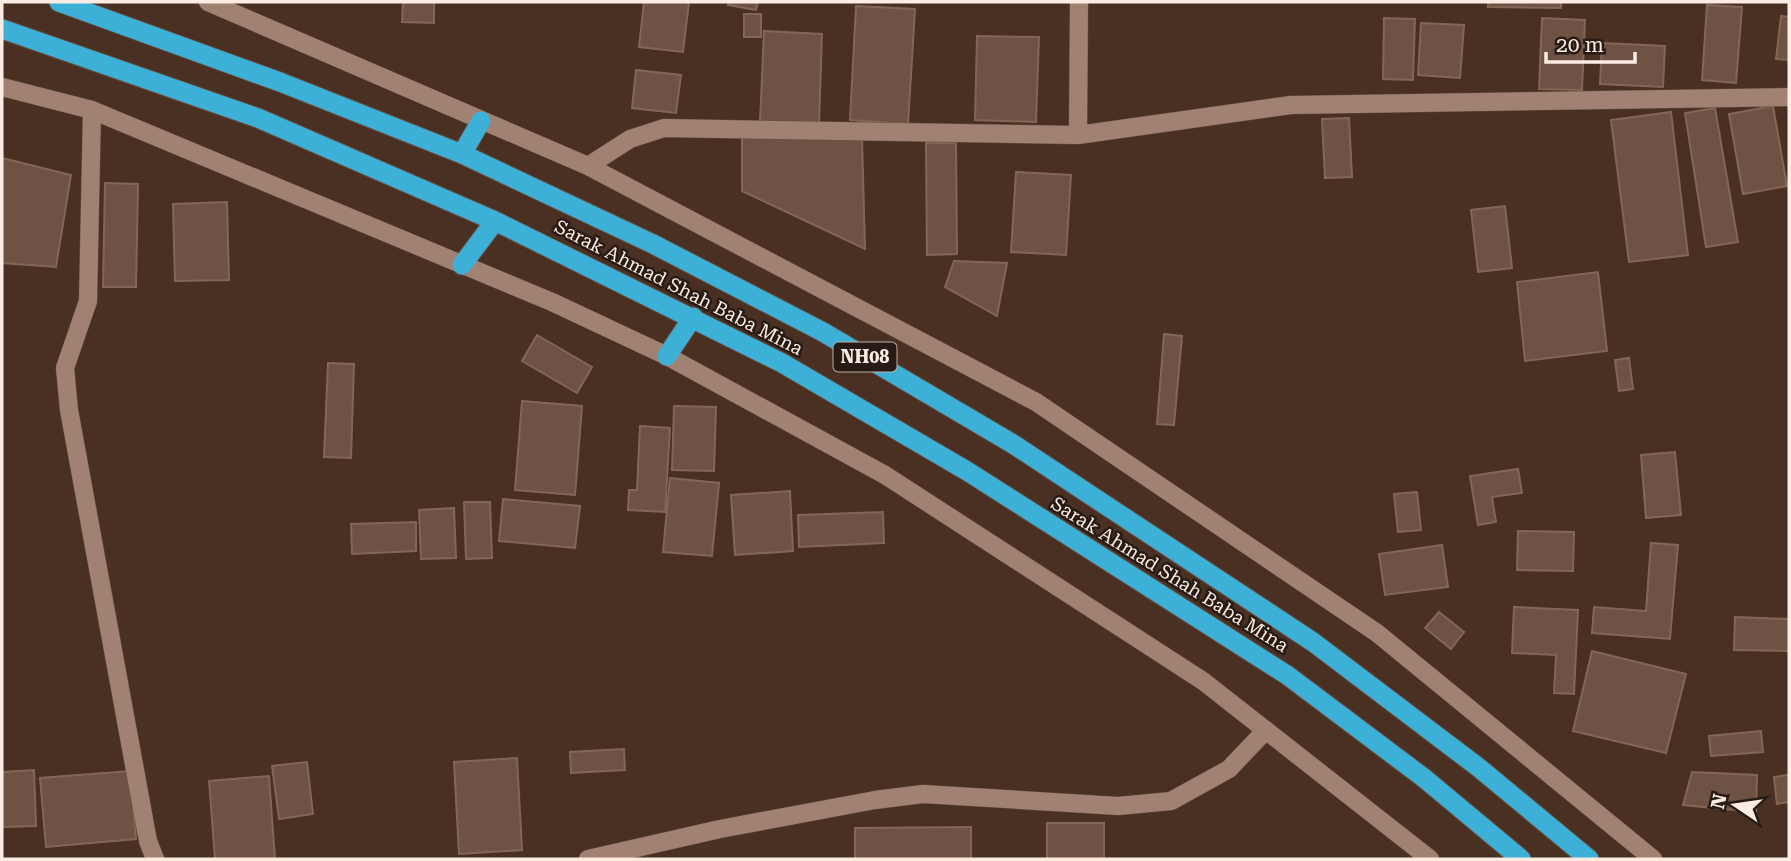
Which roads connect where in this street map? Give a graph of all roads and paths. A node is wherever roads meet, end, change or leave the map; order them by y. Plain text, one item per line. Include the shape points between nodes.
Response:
1 (59, 2) edge
2 (208, 2) edge
3 (1079, 2) edge
4 (2, 29) edge
5 (2, 87) edge
6 (1789, 97) edge
7 (92, 110) junction
8 (481, 121) junction
9 (1078, 135) junction
10 (462, 154) junction
11 (588, 166) junction
12 (495, 221) junction
13 (461, 265) junction
14 (693, 317) junction
15 (667, 356) junction
16 (1266, 730) junction
17 (155, 859) edge
18 (588, 859) edge
19 (1430, 859) edge
20 (1521, 859) edge
21 (1588, 859) edge
22 (1653, 859) edge

1 - 10 highway, NH08
2 - 8 street
3 - 9 street
4 - 12 highway, Sarak Ahmad Shah Baba Mina / NH08 via 258,118
5 - 7 street
6 - 9 street via 1290,105
7 - 13 street
7 - 17 street via 88,300 65,368 69,410
8 - 10 highway
8 - 11 street
9 - 11 street via 664,128 629,139
10 - 21 highway, NH08 via 653,244 822,332 1013,444 1313,642 1478,767
11 - 22 street via 1036,402 1377,633
12 - 13 highway
12 - 14 highway, Sarak Ahmad Shah Baba Mina / NH08
13 - 15 street
14 - 15 highway
14 - 20 highway, Sarak Ahmad Shah Baba Mina / NH08 via 782,363 967,471 1287,676 1424,778
15 - 16 street via 884,475 1203,681
16 - 18 street via 1229,769 1171,801 1118,806 923,794 720,829
16 - 19 street

